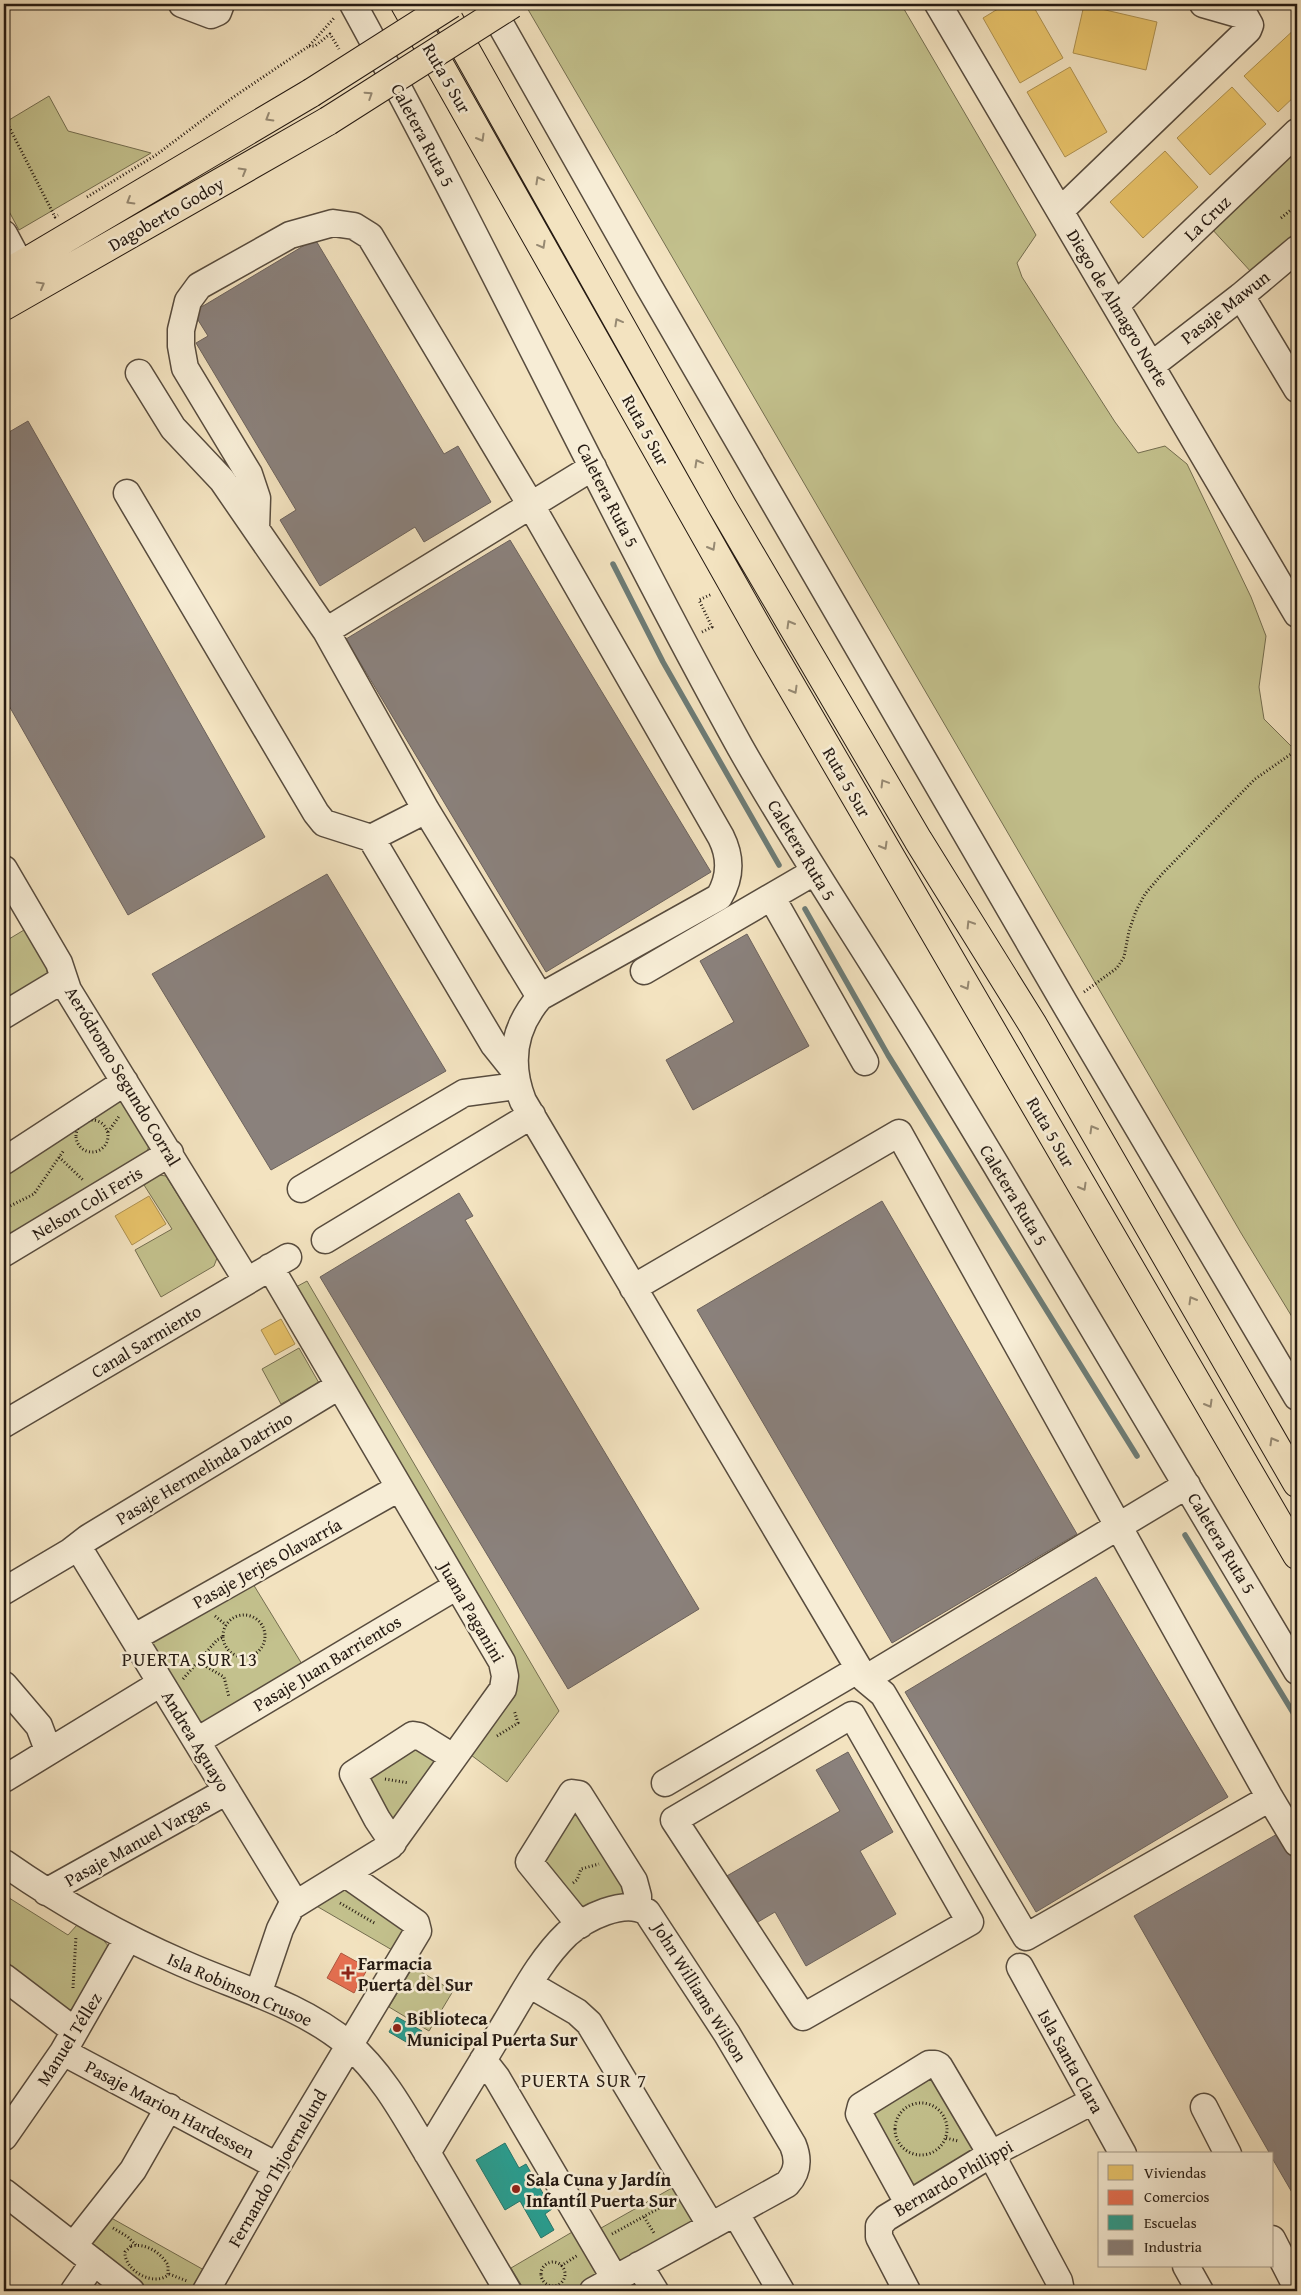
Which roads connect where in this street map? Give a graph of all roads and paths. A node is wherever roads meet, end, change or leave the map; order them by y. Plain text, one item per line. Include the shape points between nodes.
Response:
1 (182, 4) edge
2 (405, 4) edge
3 (440, 4) edge
4 (450, 4) edge
5 (488, 4) edge
6 (512, 4) edge
7 (938, 4) edge
8 (1202, 4) edge
9 (219, 8) edge
10 (346, 9) edge
11 (309, 46) junction
12 (343, 56) dead end
13 (4, 117) edge
14 (1297, 132) edge
15 (1297, 205) edge
16 (1060, 211) junction
17 (63, 212) dead end
18 (83, 214) junction
19 (1281, 218) dead end
20 (4, 234) edge
21 (1297, 249) edge
22 (101, 252) junction
23 (12, 270) edge
24 (1241, 296) junction
25 (1116, 304) junction
26 (4, 306) edge
27 (1152, 365) junction
28 (139, 372) dead end
29 (1297, 390) edge
30 (593, 467) junction
31 (127, 493) dead end
32 (532, 507) junction
33 (256, 529) junction
34 (733, 583) junction
35 (1297, 614) edge
36 (326, 632) junction
37 (682, 641) junction
38 (1297, 750) edge
39 (426, 810) junction
40 (370, 838) junction
41 (4, 869) edge
42 (814, 872) junction
43 (772, 898) junction
44 (644, 971) dead end
45 (64, 979) junction
46 (1079, 995) dead end
47 (540, 997) junction
48 (4, 1015) edge
49 (865, 1062) dead end
50 (516, 1078) junction
51 (125, 1082) junction
52 (532, 1115) junction
53 (39, 1137) junction
54 (74, 1141) joint
55 (66, 1147) dead end
56 (170, 1153) junction
57 (59, 1158) junction
58 (4, 1161) edge
59 (301, 1189) dead end
60 (100, 1195) junction
61 (4, 1208) edge
62 (325, 1240) dead end
63 (4, 1252) edge
64 (279, 1262) joint
65 (247, 1281) junction
66 (633, 1288) junction
67 (340, 1386) junction
68 (1297, 1397) edge
69 (4, 1424) edge
70 (1297, 1483) edge
71 (1187, 1485) junction
72 (399, 1488) junction
73 (1118, 1528) junction
74 (70, 1552) junction
75 (1297, 1555) edge
76 (457, 1586) junction
77 (4, 1591) edge
78 (135, 1637) junction
79 (224, 1637) junction
80 (202, 1656) junction
81 (1297, 1671) edge
82 (862, 1674) junction
83 (4, 1684) edge
84 (164, 1688) junction
85 (242, 1714) junction
86 (197, 1741) junction
87 (48, 1750) junction
88 (719, 1752) junction
89 (453, 1757) junction
90 (353, 1774) junction
91 (4, 1780) edge
92 (736, 1782) junction
93 (665, 1783) dead end
94 (432, 1787) junction
95 (227, 1791) junction
96 (1270, 1798) junction
97 (393, 1843) junction
98 (1297, 1843) edge
99 (614, 1850) junction
100 (4, 1863) edge
101 (346, 1874) junction
102 (46, 1892) junction
103 (556, 1896) junction
104 (295, 1903) junction
105 (638, 1908) junction
106 (580, 1925) junction
107 (76, 1936) dead end
108 (128, 1938) junction
109 (1020, 1967) dead end
110 (4, 1977) edge
111 (529, 1984) junction
112 (73, 1991) dead end
113 (258, 1994) junction
114 (69, 2042) junction
115 (349, 2045) junction
116 (483, 2060) junction
117 (1093, 2101) junction
118 (169, 2107) junction
119 (1204, 2107) dead end
120 (4, 2137) edge
121 (898, 2142) joint
122 (1122, 2152) edge
123 (1227, 2152) edge
124 (427, 2153) junction
125 (991, 2154) junction
126 (276, 2166) junction
127 (690, 2191) junction
128 (5, 2196) edge
129 (908, 2203) junction
130 (736, 2214) junction
131 (711, 2226) junction
132 (1274, 2243) edge
133 (594, 2244) junction
134 (74, 2245) junction
135 (125, 2256) joint
136 (94, 2262) junction
137 (639, 2265) junction
138 (1187, 2268) edge
139 (604, 2285) edge
140 (548, 2286) junction
141 (1297, 2288) edge
142 (74, 2291) edge
143 (131, 2291) edge
144 (206, 2291) edge
145 (508, 2291) edge
146 (546, 2291) edge
147 (655, 2291) edge
148 (781, 2291) edge
149 (907, 2291) edge
150 (1060, 2291) edge
151 (1200, 2291) edge

1 - 9 street via 211,14
2 -> 34 main road, Ruta 5 Sur
70 -> 3 main road, Ruta 5 Sur via 1033,1025 918,840 722,506
4 -> 18 main road, Dagoberto Godoy, bridge via 311,93
5 - 68 street via 1065,1004
22 -> 6 main road, Dagoberto Godoy, bridge via 328,121
7 - 16 street, Diego de Almagro Norte
8 - 16 street via 1245,16 1250,25 1248,30
10 - 11 path via 326,25
10 - 30 street, Caletera Ruta 5 via 418,124
11 - 12 path via 315,46 330,34
11 - 18 path via 156,154
13 - 17 path via 55,217
14 - 25 street, La Cruz
15 - 19 path
16 - 25 street, Diego de Almagro Norte
18 - 22 main road
18 - 23 main road, Dagoberto Godoy
20 - 23 street
21 - 24 street, Pasaje Mawun
26 -> 22 main road, Dagoberto Godoy
24 - 27 street, Pasaje Mawun
24 - 29 street
25 - 27 street, Diego de Almagro Norte
27 - 35 street, Diego de Almagro Norte
28 - 33 street via 173,428 215,470
30 - 32 street
30 - 37 street, Caletera Ruta 5
31 - 40 street via 316,813 324,823
32 - 33 street via 370,236 354,226 333,223 290,235 199,286 185,308 181,346 184,368 249,474 257,498
32 - 36 street
32 - 47 street via 721,837 729,864 719,897
33 - 36 street
34 - 37 path via 698,600 712,627
34 -> 75 main road, Ruta 5 Sur
36 - 39 street
37 - 42 street, Caletera Ruta 5
38 - 46 path via 1256,779 1162,874 1136,911 1124,957 1117,968
39 - 40 street
39 - 47 street
40 - 50 street
41 - 45 street, Aeródromo Segundo Corral via 59,963
42 - 43 street
42 - 71 street, Caletera Ruta 5 via 923,1044
43 - 44 street
43 - 49 street
45 - 48 street
45 - 51 street, Aeródromo Segundo Corral
47 - 50 street via 530,1009 516,1038
50 - 52 street
50 - 59 street via 464,1093
51 - 53 street
51 - 56 street, Aeródromo Segundo Corral
52 - 62 street
52 - 66 street
53 - 57 path
53 - 58 street
54 - 54 path via 77,1128 87,1120 100,1122 107,1132 105,1145 93,1152 84,1150
55 - 57 path
56 - 60 street, Nelson Coli Feris
56 - 65 street, Aeródromo Segundo Corral
57 - 60 path
57 - 61 path via 34,1194
60 - 63 street, Nelson Coli Feris
64 - 65 street, Canal Sarmiento
64 - 67 street, Juana Paganini
65 - 69 street, Canal Sarmiento
66 - 73 street via 899,1133
66 - 82 street
67 - 72 street, Juana Paganini
67 - 74 street, Pasaje Hermelinda Datrino
71 - 73 street
71 - 81 street, Caletera Ruta 5
72 - 76 street, Juana Paganini
72 - 78 street, Pasaje Jerjes Olavarría
73 - 82 street
73 - 96 street
74 - 77 street
74 - 78 street, Andrea Aguayo via 81,1553 89,1561
76 - 85 street, Pasaje Juan Barrientos
76 - 89 street, Juana Paganini via 502,1662 505,1676 503,1689
78 - 84 street, Andrea Aguayo
79 - 79 path via 229,1650 237,1655 246,1656 259,1650 264,1642 264,1632 257,1620 244,1615 231,1620 225,1628
79 - 80 path
80 - 84 path
80 - 85 path via 207,1667 224,1677 228,1694
82 - 88 street
82 - 96 street via 883,1694 1026,1937
83 - 87 street via 39,1726
84 - 86 street, Andrea Aguayo
84 - 87 street
85 - 86 street, Pasaje Juan Barrientos
86 - 95 street, Andrea Aguayo
87 - 91 street
88 - 92 street
88 - 93 street
89 - 90 street via 413,1735
89 - 94 street, Juana Paganini
90 - 94 path
90 - 97 street
92 - 92 street via 852,1715 970,1922 803,2017 674,1820
94 - 97 street, Juana Paganini
95 - 102 street, Pasaje Manuel Vargas
95 - 104 street, Andrea Aguayo
96 - 98 street
97 - 101 street, Juana Paganini
99 - 103 path via 595,1867 581,1870 577,1880
99 - 103 street via 579,1794 572,1792 529,1862
99 - 105 street via 637,1888
100 - 102 street, Isla Robinson Crusoe
101 - 104 street, Juana Paganini
101 - 115 street, Fernando Thjoernelund via 419,1928
102 - 108 street, Isla Robinson Crusoe
103 - 106 street
104 - 113 street, Juana Paganini via 284,1918
105 - 106 street, John Williams Wilson via 616,1909
105 - 130 street, John Williams Wilson via 647,1912 658,1925 732,2042 796,2153 794,2177
106 - 111 street, John Williams Wilson via 566,1935
107 - 112 path
108 - 113 street, Isla Robinson Crusoe
108 - 114 street, Manuel Téllez
109 - 117 street, Isla Santa Clara
110 - 114 street, Pasaje Marion Hardessen
111 - 116 street, John Williams Wilson
111 - 127 street via 577,2012 589,2023
113 - 115 street, Isla Robinson Crusoe via 311,2019
114 - 118 street, Pasaje Marion Hardessen
114 - 120 street, Manuel Téllez
115 - 124 street, Isla Robinson Crusoe via 389,2090
115 - 126 street, Fernando Thjoernelund
116 - 124 street, John Williams Wilson
116 - 133 street via 497,2078
117 - 122 street, Isla Santa Clara
117 - 125 street, Bernardo Philippi
118 - 126 street, Pasaje Marion Hardessen
118 - 134 street via 133,2170
119 - 123 street
121 - 121 path via 914,2154 931,2153 946,2138 948,2127 945,2117 929,2104 909,2105 896,2121
124 - 145 street, Isla Robinson Crusoe
125 - 129 street, Bernardo Philippi
125 - 129 street via 939,2066 929,2064 859,2109
125 - 150 street via 1059,2281
126 - 144 street, Fernando Thjoernelund
127 - 131 street
127 - 133 path
128 - 134 street
129 - 149 street, Bernardo Philippi via 886,2218 878,2231
130 - 131 street, John Williams Wilson
130 - 148 street
131 - 137 street, John Williams Wilson
132 - 141 street
133 - 139 street
134 - 136 street
135 - 135 path via 131,2246 149,2248 166,2261 169,2274 161,2279 146,2277 133,2268
136 - 142 street
136 - 143 street
137 - 139 street, John Williams Wilson
137 - 147 street
138 - 151 street
140 - 140 path via 556,2286 564,2277 562,2267 555,2262 547,2263 541,2272 542,2280
140 - 146 path

